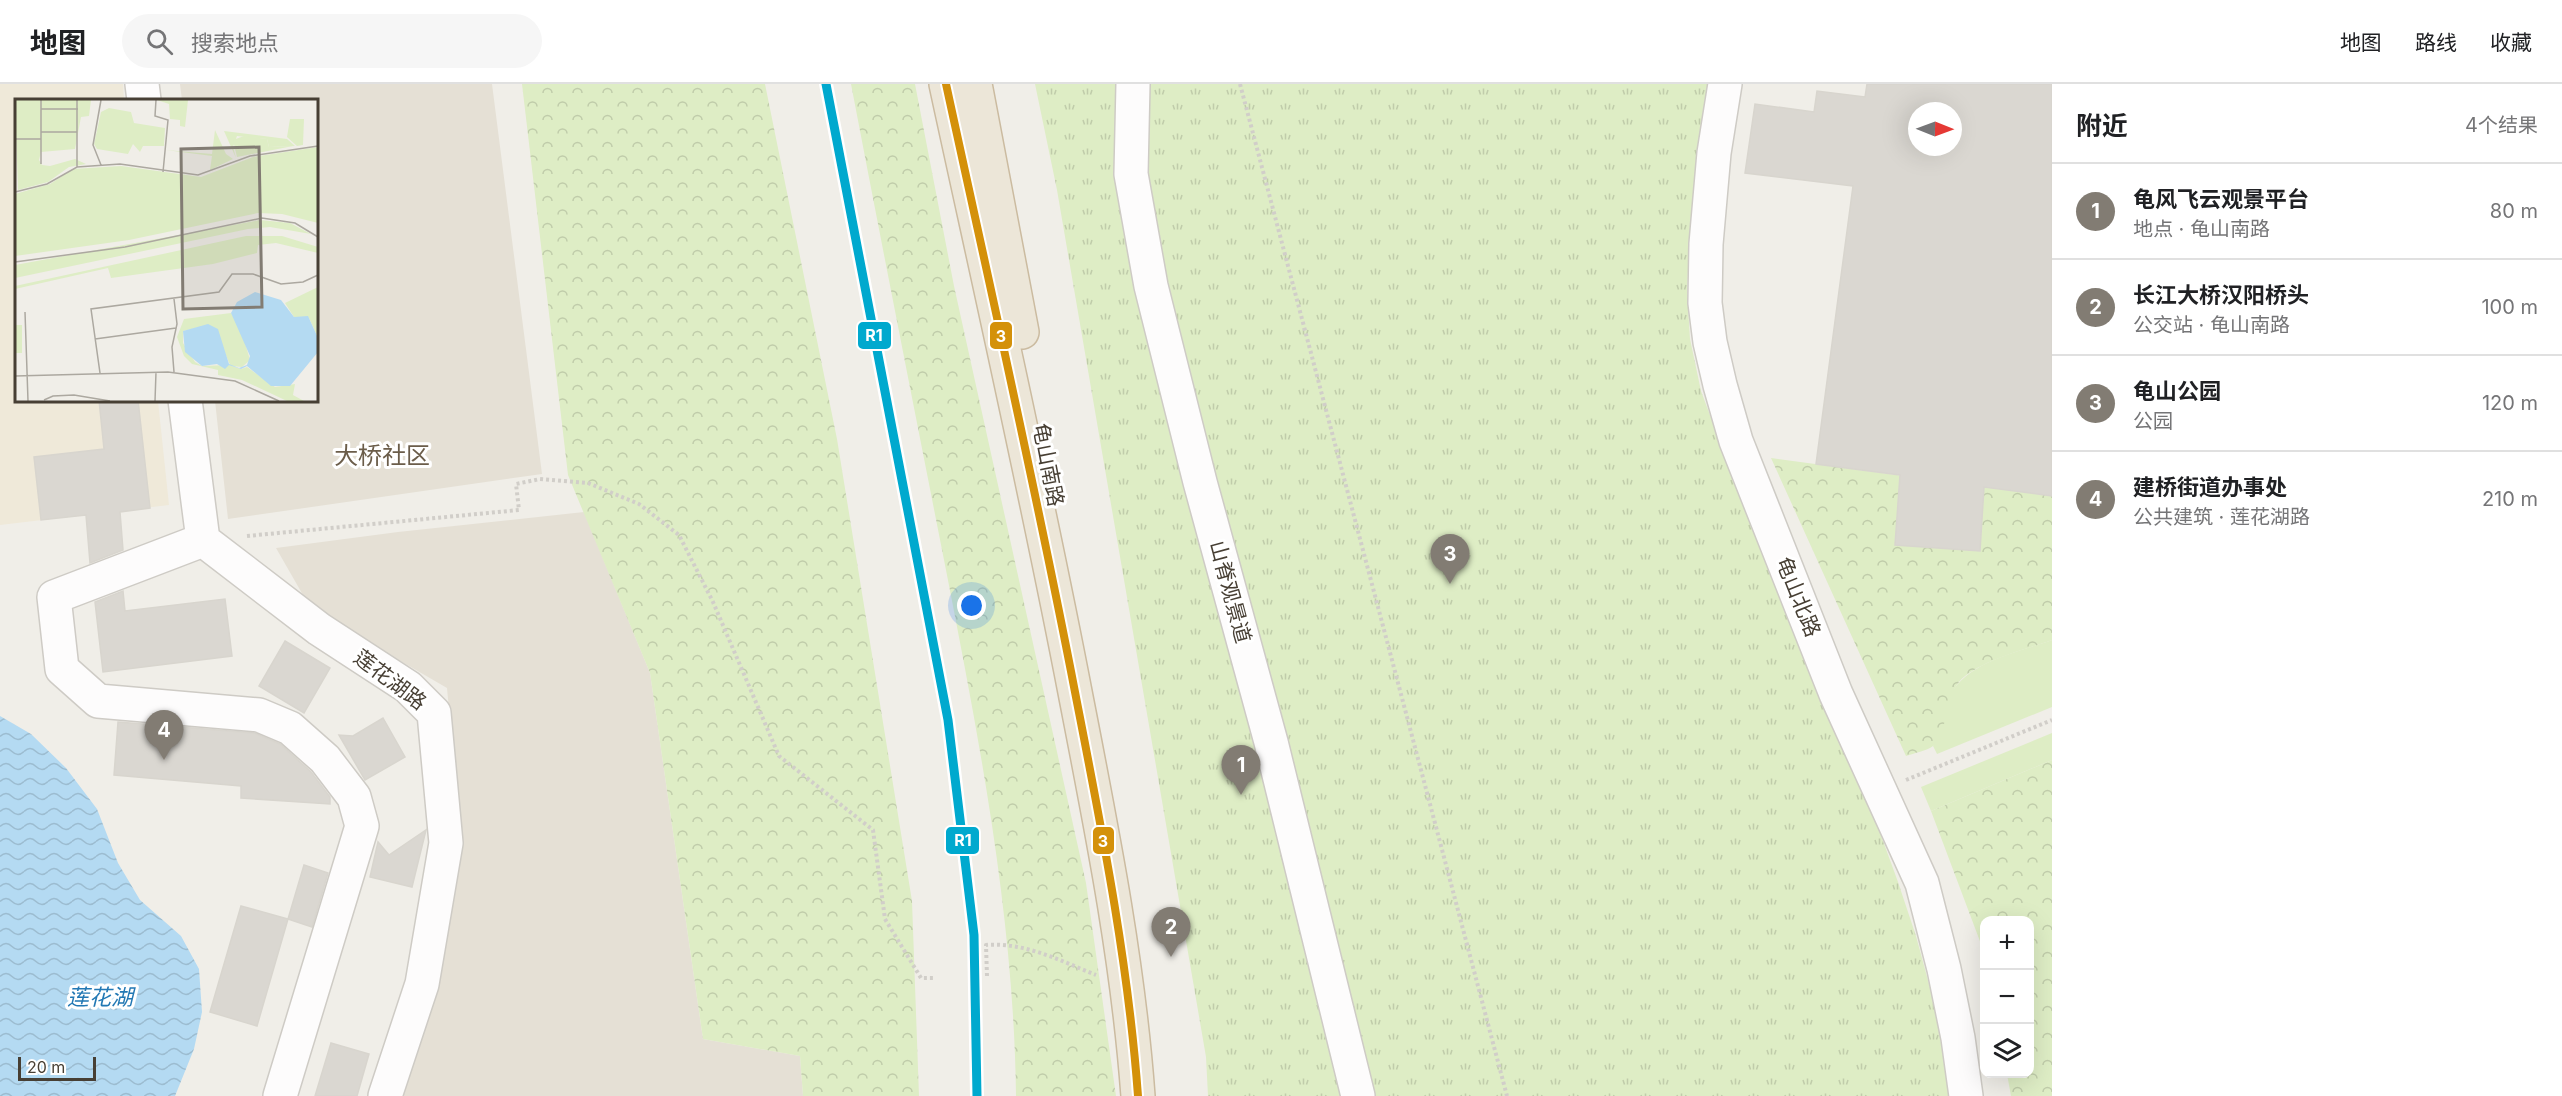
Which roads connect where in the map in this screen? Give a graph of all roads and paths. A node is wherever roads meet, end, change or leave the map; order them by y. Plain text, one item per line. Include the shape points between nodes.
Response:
1 (142, 84) edge
2 (946, 84) edge
3 (975, 84) edge
4 (1133, 84) edge
5 (1240, 84) edge
6 (1725, 84) edge
7 (144, 99) edge
8 (185, 402) edge
9 (203, 540) junction
10 (2052, 720) edge
11 (1880, 791) junction
12 (987, 976) dead end
13 (1098, 976) dead end
14 (935, 978) dead end
15 (280, 1096) edge
16 (385, 1096) edge
17 (1137, 1096) edge
18 (1155, 1096) edge
19 (1358, 1096) edge
20 (1506, 1096) edge
21 (1966, 1096) edge

1 - 7 street
2 - 17 highway, 龟山南路 via 1059,609 1111,877
3 - 18 highway, 龟山南路 via 1131,896
4 - 19 street, 山脊观景道 via 1131,174 1151,286 1271,742
5 - 20 path
6 - 11 street, 龟山北路 via 1706,244 1705,303 1710,342 1736,441 1836,694
8 - 9 street
9 - 14 path via 519,510 516,483 540,479 588,483 639,504 679,535 713,602 779,756 873,830 885,919 921,978
9 - 15 street via 54,597 62,669 98,701 259,715 290,728 325,759 354,797 362,826
9 - 16 street, 莲花湖路 via 319,629 408,687 434,713 446,843 422,984
10 - 11 path
11 - 21 street, 龟山北路 via 1922,883 1935,927
12 - 13 path via 986,945 1000,944 1039,952

